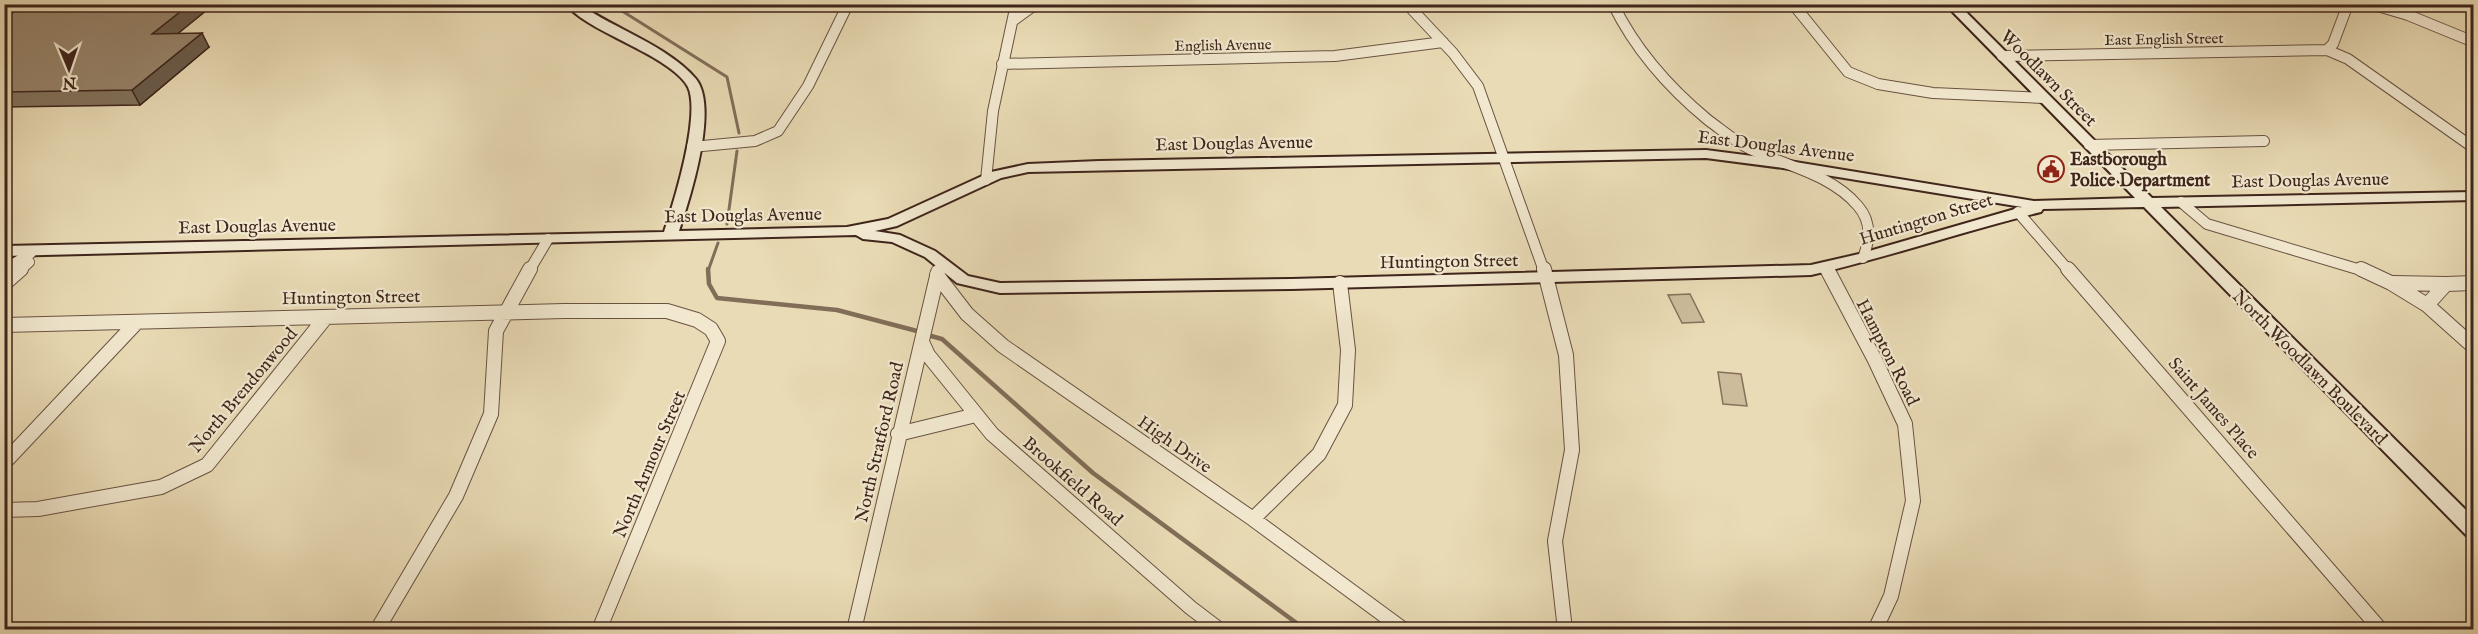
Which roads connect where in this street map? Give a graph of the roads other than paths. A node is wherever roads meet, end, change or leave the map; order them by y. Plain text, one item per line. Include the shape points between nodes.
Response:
1 (571, 4) edge
2 (848, 4) edge
3 (1016, 4) edge
4 (1036, 4) edge
5 (1407, 4) edge
6 (1614, 4) edge
7 (1793, 4) edge
8 (1951, 4) edge
9 (2348, 4) edge
10 (2371, 4) edge
11 (1014, 20) junction
12 (1443, 42) junction
13 (2474, 42) edge
14 (2327, 50) junction
15 (2002, 57) junction
16 (1002, 64) junction
17 (2043, 98) junction
18 (2264, 141) dead end
19 (2089, 145) junction
20 (692, 147) junction
21 (2474, 148) edge
22 (1504, 157) junction
23 (1783, 164) junction
24 (986, 180) junction
25 (2474, 196) edge
26 (2181, 202) junction
27 (2146, 203) junction
28 (2058, 205) junction
29 (2019, 212) junction
30 (847, 232) junction
31 (670, 236) junction
32 (548, 239) junction
33 (4, 251) edge
34 (30, 254) junction
35 (1863, 258) junction
36 (1826, 267) junction
37 (939, 269) junction
38 (4, 270) edge
39 (1547, 278) junction
40 (1340, 283) junction
41 (2391, 283) junction
42 (2474, 283) edge
43 (4, 284) edge
44 (2446, 284) junction
45 (2427, 305) junction
46 (506, 312) junction
47 (326, 317) junction
48 (697, 320) joint
49 (137, 322) junction
50 (4, 325) edge
51 (922, 342) junction
52 (2474, 347) edge
53 (976, 415) junction
54 (898, 434) junction
55 (4, 463) edge
56 (4, 510) edge
57 (1253, 519) junction
58 (2474, 531) edge
59 (377, 630) edge
60 (599, 630) edge
61 (854, 630) edge
62 (1220, 630) edge
63 (1404, 630) edge
64 (1565, 630) edge
65 (1875, 630) edge
66 (2381, 630) edge

1 - 20 street via 682,72 695,88 699,112
2 - 20 street via 808,86 778,132 755,141
3 - 11 street
4 - 11 street
5 - 12 street
6 - 23 street via 1634,44 1693,109 1746,148
7 - 17 street via 1848,72 1878,84 1934,93
8 - 15 street, Woodlawn Street
9 - 14 street
10 - 13 street
11 - 16 street
12 - 16 street, English Avenue via 1335,57
12 - 22 street via 1478,86
14 - 15 street, East English Street
14 - 21 street via 2348,59
15 - 17 street, Woodlawn Street
16 - 24 street
17 - 19 street, Woodlawn Street
18 - 19 street
19 - 27 street, Woodlawn Street
20 - 31 street
22 - 23 street, East Douglas Avenue via 1706,154
22 - 24 street, East Douglas Avenue via 1028,168
22 - 39 street
23 - 28 street, East Douglas Avenue via 2034,205
23 - 35 street via 1834,185 1852,199 1868,221 1870,241
24 - 30 street, East Douglas Avenue via 892,223
25 - 26 street, East Douglas Avenue
26 - 27 street, East Douglas Avenue
26 - 41 street via 2206,224 2354,266
27 - 28 street, East Douglas Avenue
27 - 58 street, North Woodlawn Boulevard
28 - 29 street, Huntington Street
29 - 35 street, Huntington Street
29 - 66 street, Saint James Place
30 - 31 street, East Douglas Avenue
30 - 37 street, Huntington Street via 895,238 930,254
31 - 32 street, East Douglas Avenue
32 - 34 street, East Douglas Avenue
32 - 46 street
33 - 34 street, East Douglas Avenue
34 - 38 street
34 - 43 street via 28,262
35 - 36 street, Huntington Street
36 - 39 street, Huntington Street
36 - 65 street, Hampton Road via 1905,424 1913,501 1891,596
37 - 40 street, Huntington Street via 963,280 1000,288
37 - 51 street, North Stratford Road
37 - 57 street, High Drive via 967,314 1003,346
39 - 40 street, Huntington Street
39 - 64 street via 1566,355 1572,450 1555,541
40 - 57 street via 1348,350 1345,405 1319,454
41 - 44 street
41 - 45 street
42 - 44 street
44 - 45 street
45 - 52 street
46 - 47 street, Huntington Street
46 - 48 street, Huntington Street via 667,311
46 - 59 street via 496,331 491,414 456,496
47 - 49 street, Huntington Street
47 - 56 street, North Brendonwood via 207,465 161,487 38,509
48 - 60 street, North Armour Street via 711,328 718,341
49 - 50 street, Huntington Street
49 - 55 street
51 - 53 street, Brookfield Road
51 - 54 street, North Stratford Road
53 - 54 street
53 - 62 street, Brookfield Road via 992,434
54 - 61 street, North Stratford Road
57 - 63 street, High Drive

